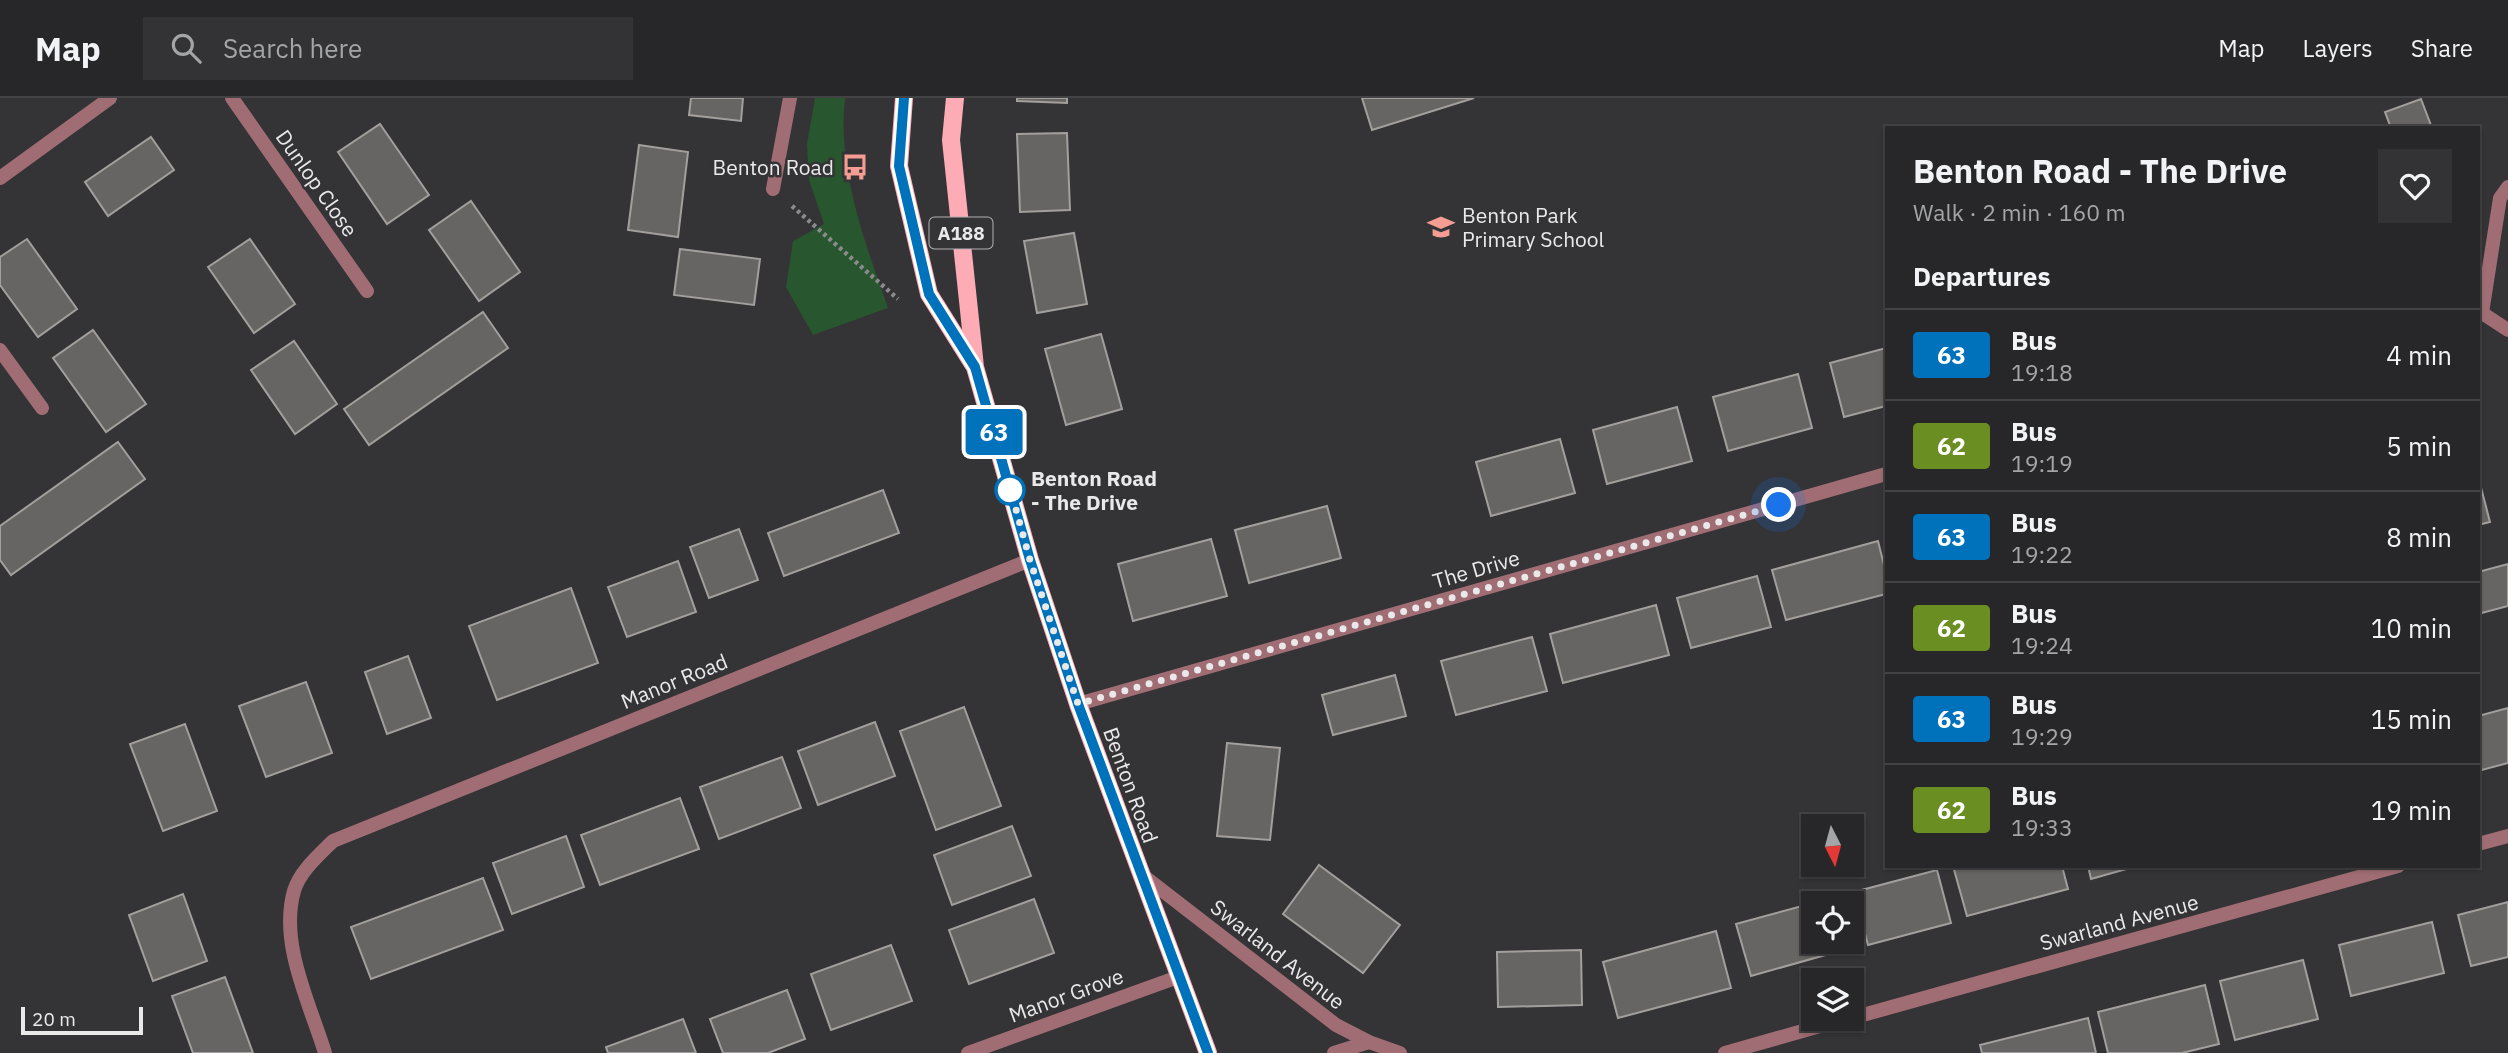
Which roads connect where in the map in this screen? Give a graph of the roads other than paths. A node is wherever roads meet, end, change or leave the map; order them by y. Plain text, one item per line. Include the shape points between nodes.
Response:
1 (110, 98) edge
2 (233, 98) edge
3 (790, 98) edge
4 (904, 98) edge
5 (955, 98) edge
6 (0, 178) edge
7 (2508, 187) edge
8 (772, 189) road end
9 (366, 291) dead end
10 (2480, 313) edge
11 (2508, 330) edge
12 (2, 357) edge
13 (975, 367) junction
14 (42, 408) dead end
15 (1885, 474) edge
16 (1030, 560) junction
17 (1078, 704) junction
18 (2508, 836) edge
19 (2480, 843) edge
20 (2391, 868) edge
21 (1139, 873) junction
22 (1178, 977) junction
23 (1864, 1014) edge
24 (1804, 1031) edge
25 (1779, 1038) junction
26 (1369, 1042) junction
27 (325, 1053) edge
28 (968, 1053) edge
29 (1208, 1053) edge
30 (1334, 1053) edge
31 (1400, 1053) edge
32 (1725, 1053) edge
33 (1784, 1053) edge

1 - 6 street
2 - 9 street, Dunlop Close
3 - 8 street
4 - 13 main road, Benton Road / A188 via 899,166 929,294
5 - 13 main road, Benton Road / A188 via 951,140
7 - 10 street via 2500,198
10 - 11 street
12 - 14 street
13 - 16 main road, Benton Road / A188
15 - 17 street, The Drive
16 - 17 main road, Benton Road / A188
16 - 27 street, Manor Road via 333,841 310,863 294,890 290,933
17 - 21 main road, Benton Road / A188
18 - 19 street
20 - 23 street, Swarland Avenue
21 - 22 main road, Benton Road / A188
21 - 26 street, Swarland Avenue via 1336,1025
22 - 28 street, Manor Grove
22 - 29 main road, Benton Road / A188
24 - 25 street, Swarland Avenue
25 - 32 street, Swarland Avenue
25 - 33 street
26 - 30 street
26 - 31 street, Swarland Avenue

